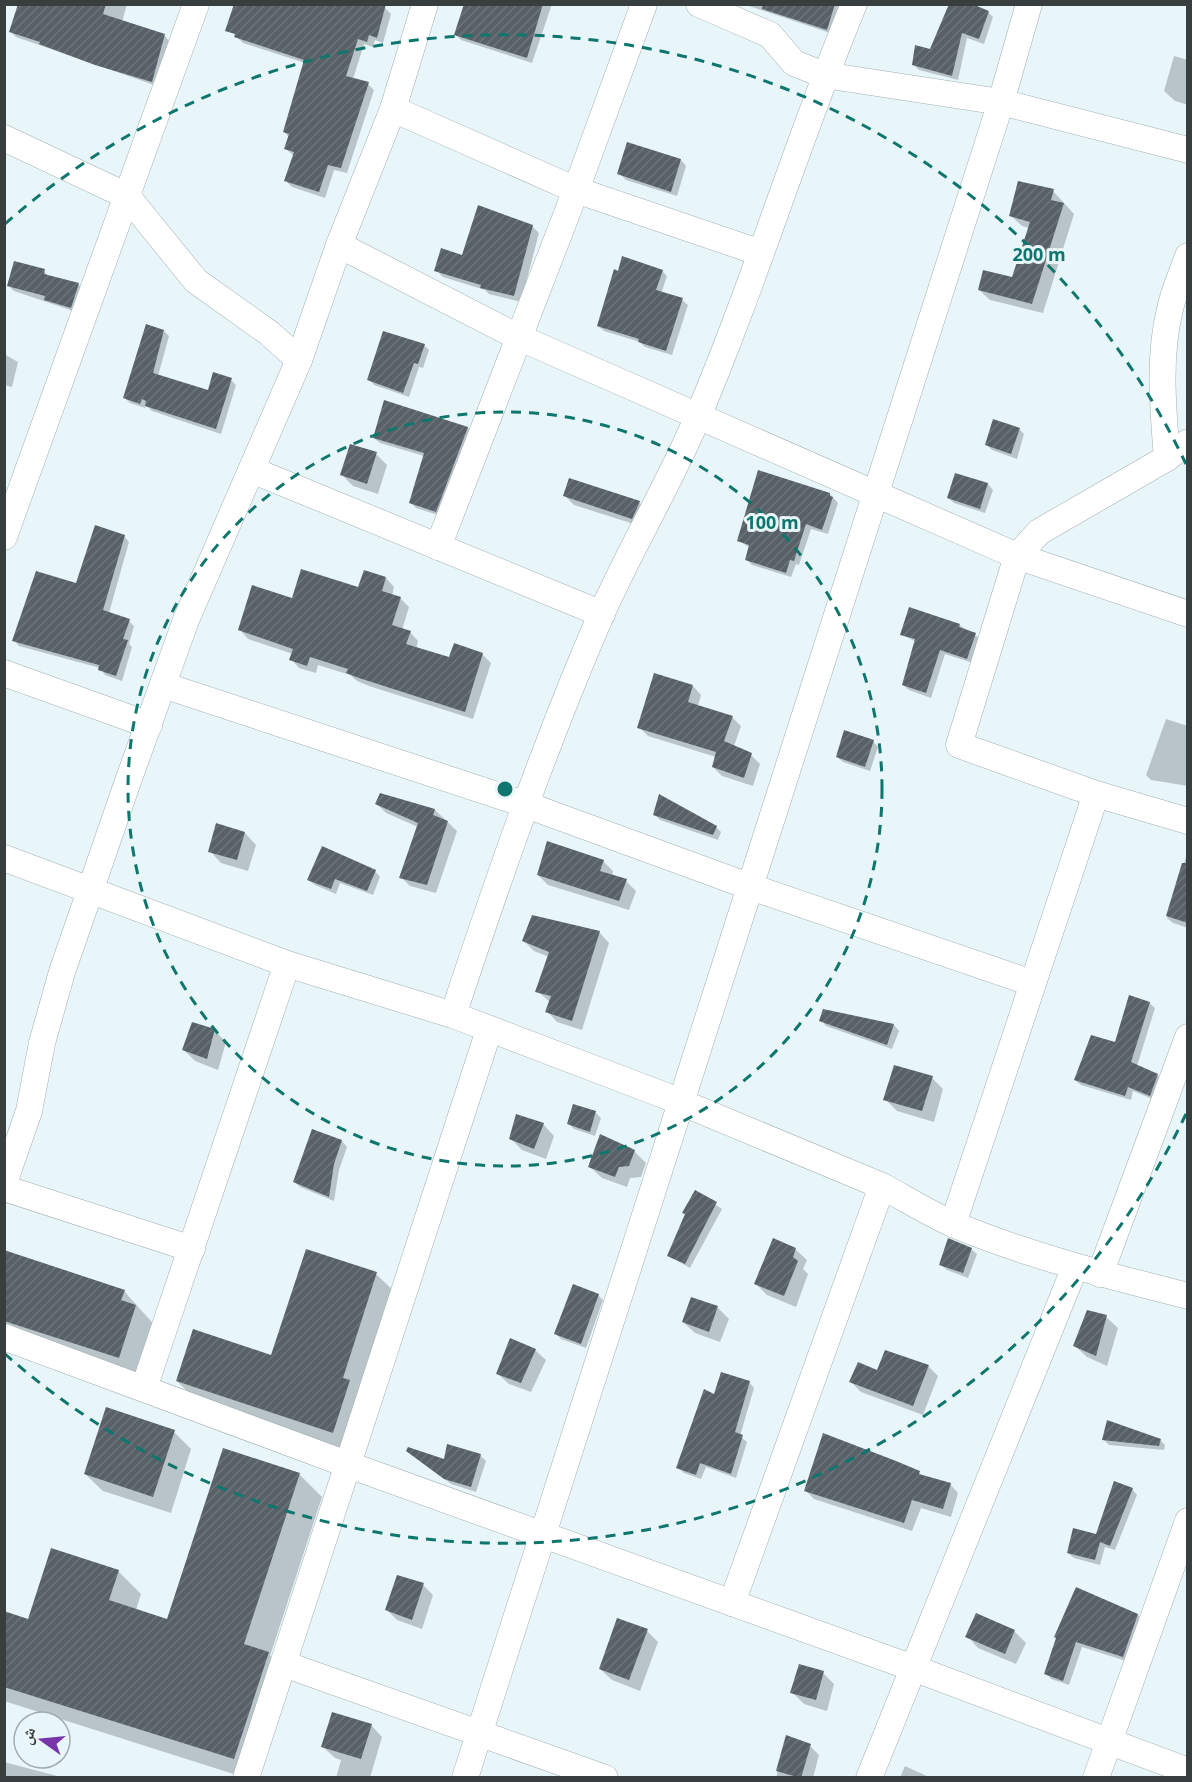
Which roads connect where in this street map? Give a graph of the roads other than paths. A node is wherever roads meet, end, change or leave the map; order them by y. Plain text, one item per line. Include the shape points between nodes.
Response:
1 (196, 4) edge
2 (425, 4) edge
3 (644, 4) edge
4 (699, 4) edge
5 (854, 4) edge
6 (1029, 4) edge
7 (824, 75) junction
8 (1001, 102) junction
9 (393, 109) junction
10 (4, 138) edge
11 (1188, 150) edge
12 (576, 190) junction
13 (127, 196) junction
14 (339, 245) junction
15 (761, 253) junction
16 (1188, 256) edge
17 (518, 337) junction
18 (299, 360) junction
19 (699, 415) junction
20 (1188, 442) edge
21 (1167, 458) junction
22 (252, 470) junction
23 (876, 494) junction
24 (4, 537) edge
25 (438, 547) junction
26 (1017, 556) junction
27 (602, 614) junction
28 (1188, 614) edge
29 (4, 673) edge
30 (163, 685) junction
31 (148, 724) junction
32 (1095, 794) junction
33 (524, 804) junction
34 (1188, 821) edge
35 (4, 858) edge
36 (751, 887) junction
37 (91, 889) junction
38 (287, 964) junction
39 (1032, 983) junction
40 (453, 1015) junction
41 (489, 1030) junction
42 (1188, 1037) edge
43 (682, 1102) junction
44 (4, 1183) edge
45 (882, 1186) junction
46 (4, 1188) edge
47 (953, 1224) junction
48 (192, 1249) junction
49 (1075, 1267) junction
50 (1100, 1274) junction
51 (1188, 1296) edge
52 (7, 1346) edge
53 (144, 1388) junction
54 (349, 1465) junction
55 (1188, 1521) edge
56 (544, 1535) junction
57 (732, 1603) junction
58 (284, 1664) junction
59 (913, 1668) junction
60 (481, 1732) junction
61 (1109, 1740) junction
62 (1188, 1771) edge
63 (246, 1778) edge
64 (465, 1778) edge
65 (605, 1778) edge
66 (869, 1778) edge
67 (1095, 1778) edge

1 - 13 street
2 - 9 street
3 - 12 street
4 - 7 street via 770,35 794,63
5 - 7 street
6 - 8 street
7 - 8 street
7 - 15 street
8 - 11 street
8 - 23 street
9 - 12 street
9 - 14 street
10 - 13 street
12 - 15 street
12 - 17 street
13 - 18 street via 196,281 269,333
13 - 24 street
14 - 17 street
14 - 18 street
15 - 19 street
16 - 21 street via 1170,309 1164,344 1162,388
17 - 19 street
17 - 25 street
18 - 22 street
19 - 23 street
19 - 27 street
20 - 21 street
21 - 26 street via 1040,532
22 - 25 street
22 - 30 street via 186,620
23 - 26 street
23 - 36 street
25 - 27 street
26 - 28 street
26 - 32 street via 959,745
27 - 33 street
29 - 31 street
30 - 31 street
30 - 33 street
31 - 37 street
32 - 34 street
32 - 39 street
33 - 36 street
33 - 40 street
35 - 37 street
36 - 39 street
36 - 43 street
37 - 38 street
37 - 44 street via 62,972 42,1043 29,1111
38 - 40 street
38 - 48 street
39 - 47 street
40 - 41 street
41 - 43 street
41 - 54 street
42 - 50 street
43 - 45 street
43 - 56 street
45 - 47 street
45 - 57 street
46 - 48 street
47 - 49 street
48 - 53 street
49 - 50 street
49 - 59 street
50 - 51 street
52 - 53 street
53 - 54 street
54 - 56 street
54 - 58 street
55 - 61 street
56 - 57 street
56 - 60 street
57 - 59 street
58 - 60 street
58 - 63 street
59 - 61 street
59 - 66 street
60 - 64 street
60 - 65 street
61 - 62 street
61 - 67 street

